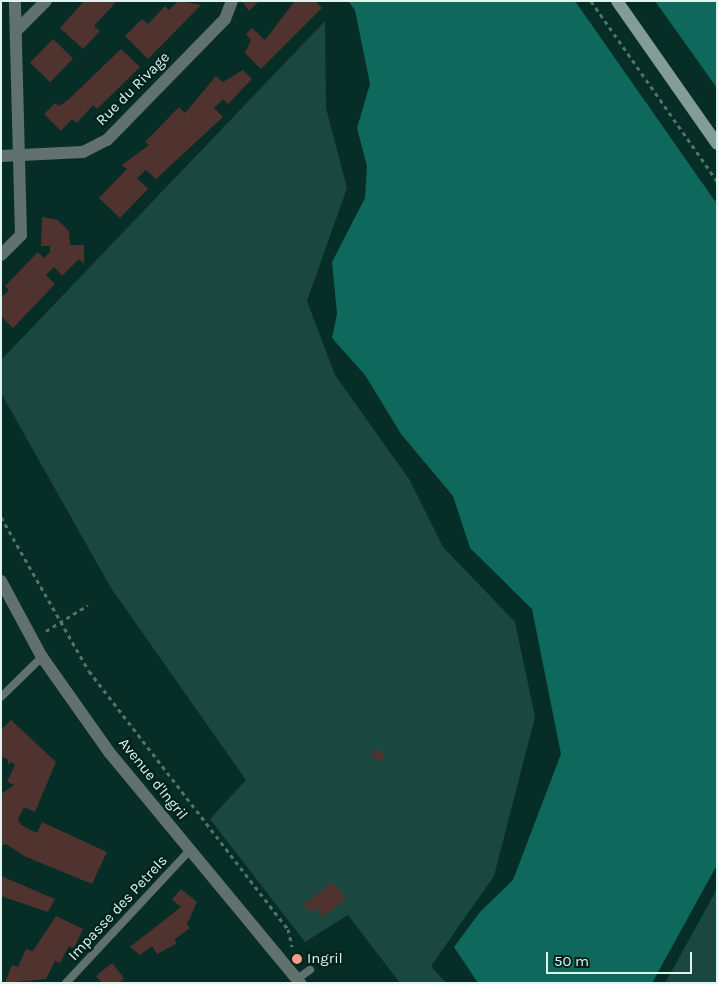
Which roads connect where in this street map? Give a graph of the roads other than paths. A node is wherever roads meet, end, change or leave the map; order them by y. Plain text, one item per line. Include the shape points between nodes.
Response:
1 (15, 1) edge
2 (46, 1) edge
3 (232, 1) edge
4 (617, 1) edge
5 (16, 32) junction
6 (717, 144) edge
7 (18, 155) junction
8 (1, 156) edge
9 (1, 255) edge
10 (1, 581) edge
11 (42, 657) junction
12 (1, 697) edge
13 (189, 851) junction
14 (310, 970) dead end
15 (299, 981) edge
16 (66, 983) edge

1 - 5 street
2 - 5 street
3 - 7 street, Rue du Rivage via 225,19 107,140 83,152
4 - 6 street
5 - 7 street
7 - 8 street, Rue du Rivage
7 - 9 street via 21,235
10 - 11 street, Avenue d'Ingril
11 - 12 lane
11 - 13 street, Avenue d'Ingril via 109,752
13 - 15 street, Avenue d'Ingril
13 - 16 lane, Impasse des Petrels
14 - 15 lane

